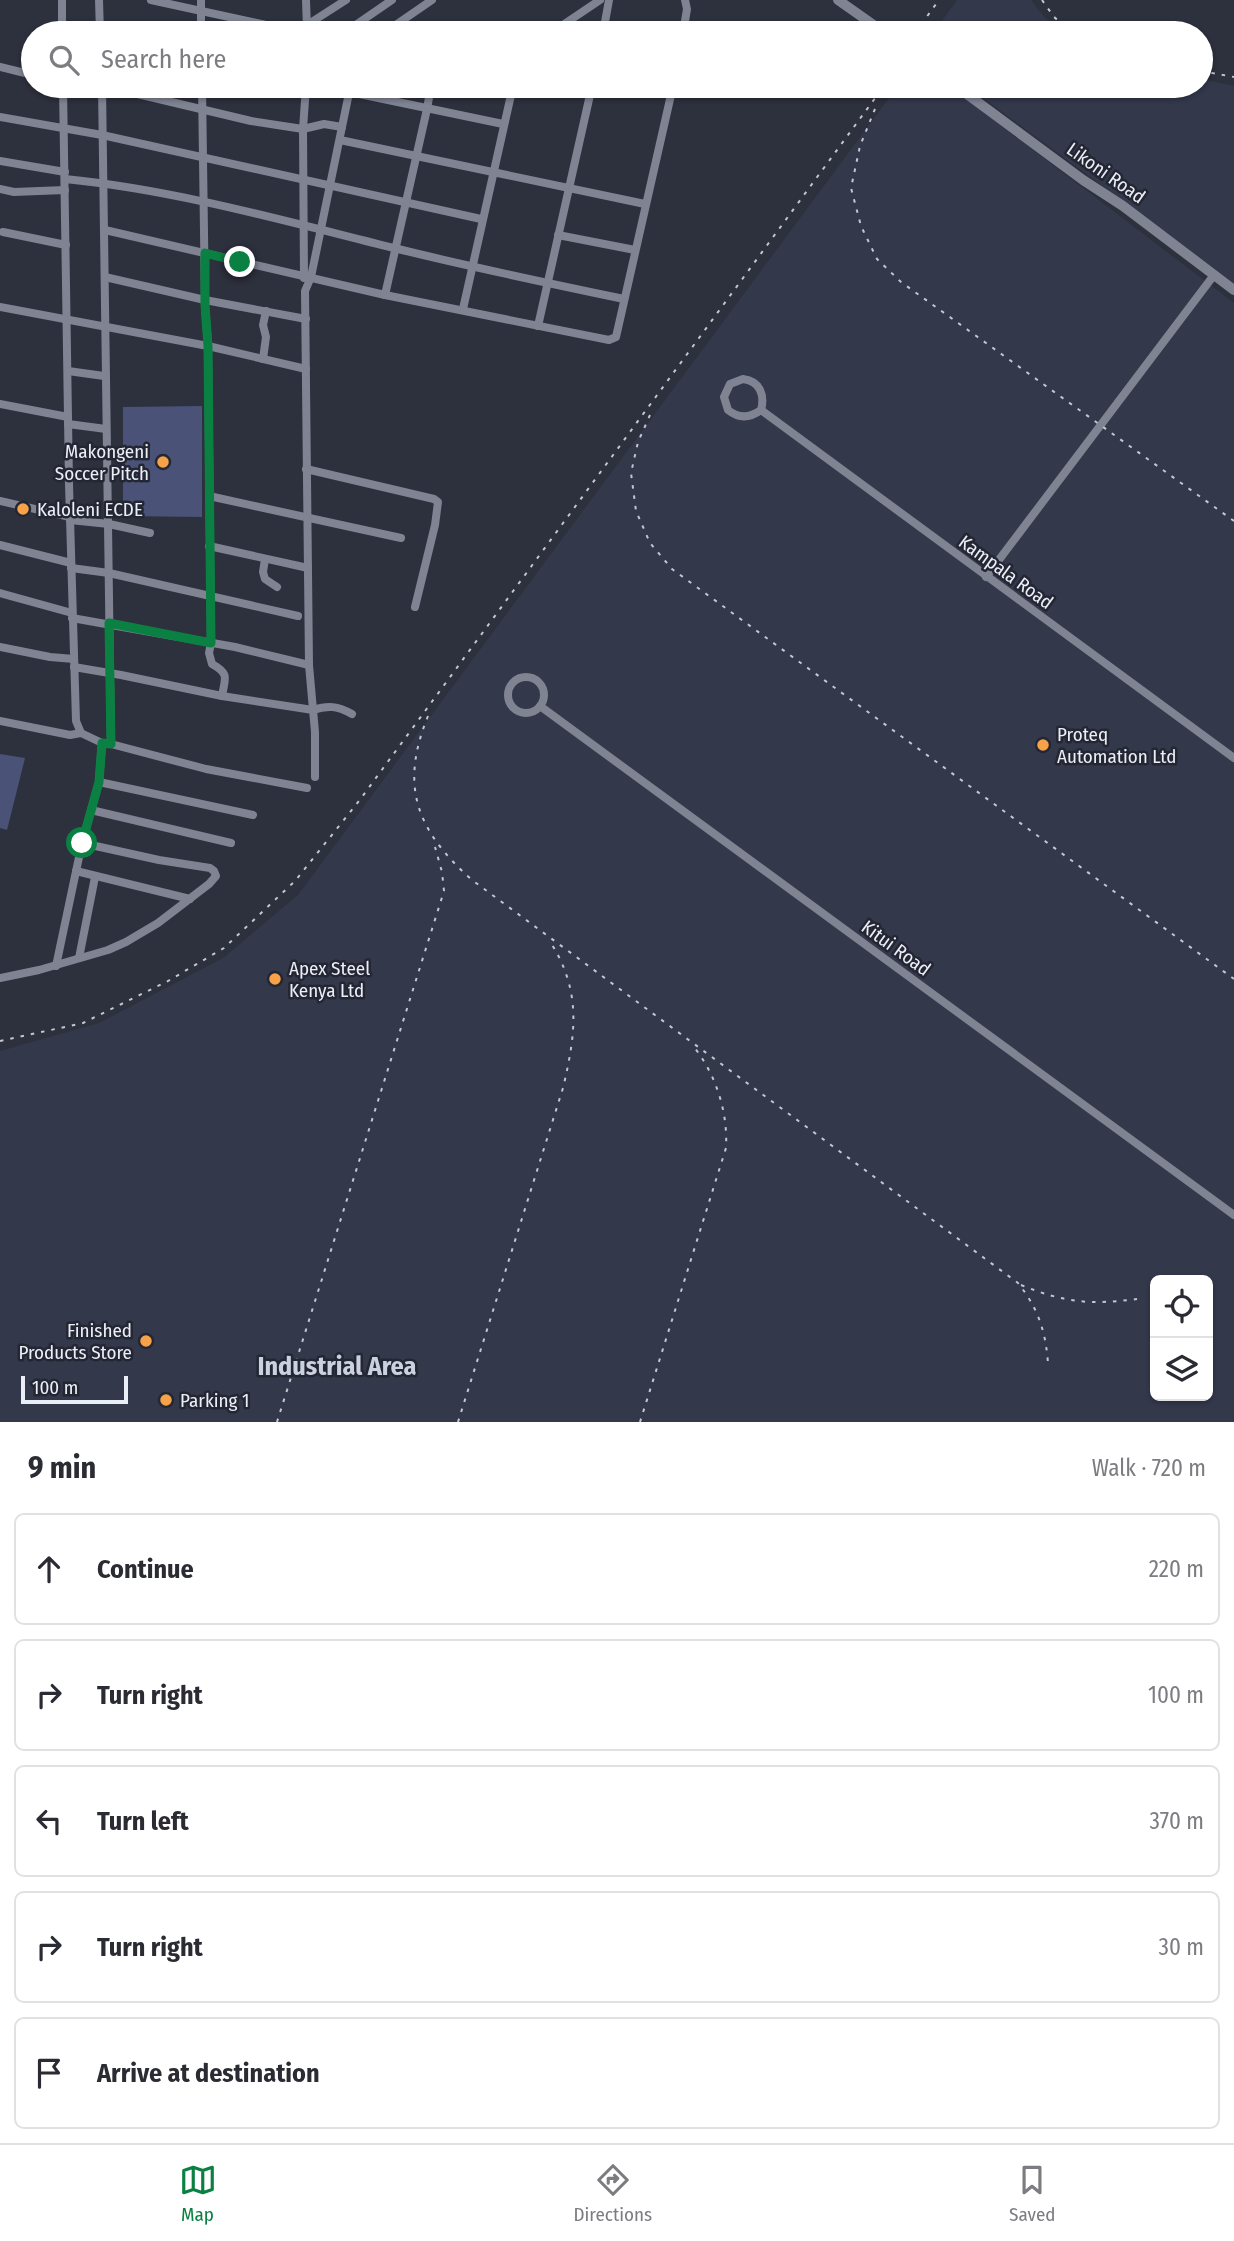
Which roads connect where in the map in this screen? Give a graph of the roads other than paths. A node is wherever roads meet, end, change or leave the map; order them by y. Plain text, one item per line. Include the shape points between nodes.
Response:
1 (62, 0) edge
2 (99, 0) edge
3 (151, 0) edge
4 (201, 0) edge
5 (306, 0) edge
6 (346, 0) edge
7 (392, 0) edge
8 (432, 0) edge
9 (600, 0) edge
10 (609, 0) edge
11 (685, 0) edge
12 (838, 0) edge
13 (845, 0) edge
14 (201, 12) junction
15 (62, 21) edge
16 (100, 21) edge
17 (201, 21) edge
18 (251, 21) edge
19 (306, 21) edge
20 (319, 21) edge
21 (361, 21) edge
22 (401, 21) edge
23 (569, 21) edge
24 (605, 21) edge
25 (685, 21) edge
26 (869, 21) edge
27 (872, 21) edge
28 (0, 67) edge
29 (21, 72) edge
30 (64, 98) edge
31 (103, 98) edge
32 (152, 98) edge
33 (202, 98) edge
34 (305, 98) edge
35 (348, 98) edge
36 (373, 98) edge
37 (429, 98) edge
38 (510, 98) edge
39 (589, 98) edge
40 (670, 98) edge
41 (974, 98) edge
42 (974, 98) edge
43 (427, 109) junction
44 (201, 110) junction
45 (0, 117) edge
46 (503, 124) junction
47 (342, 127) junction
48 (65, 128) junction
49 (303, 129) junction
50 (102, 135) junction
51 (340, 139) junction
52 (416, 155) junction
53 (202, 158) junction
54 (0, 161) edge
55 (492, 172) junction
56 (65, 175) junction
57 (304, 179) junction
58 (103, 183) junction
59 (330, 186) junction
60 (0, 189) edge
61 (568, 189) junction
62 (65, 190) junction
63 (405, 202) junction
64 (204, 203) junction
65 (645, 204) junction
66 (481, 219) junction
67 (303, 224) junction
68 (321, 228) junction
69 (105, 230) junction
70 (3, 232) dead end
71 (558, 235) junction
72 (66, 245) junction
73 (395, 248) junction
74 (635, 250) junction
75 (205, 253) junction
76 (471, 265) junction
77 (1213, 275) junction
78 (105, 276) junction
79 (307, 276) junction
80 (548, 283) junction
81 (1234, 288) edge
82 (385, 295) junction
83 (624, 299) junction
84 (205, 300) junction
85 (0, 307) edge
86 (463, 309) junction
87 (266, 311) junction
88 (306, 319) junction
89 (67, 321) junction
90 (538, 326) junction
91 (105, 327) junction
92 (208, 346) junction
93 (263, 359) junction
94 (306, 369) junction
95 (68, 371) junction
96 (104, 376) junction
97 (0, 404) edge
98 (761, 410) junction
99 (68, 421) junction
100 (106, 429) junction
101 (306, 469) junction
102 (209, 496) junction
103 (0, 501) edge
104 (307, 517) junction
105 (70, 518) junction
106 (109, 524) junction
107 (150, 533) dead end
108 (401, 538) dead end
109 (0, 545) edge
110 (209, 546) junction
111 (265, 559) junction
112 (71, 566) junction
113 (308, 568) junction
114 (109, 573) junction
115 (986, 577) junction
116 (277, 587) dead end
117 (0, 593) edge
118 (209, 596) junction
119 (415, 607) dead end
120 (72, 615) junction
121 (298, 615) dead end
122 (109, 623) junction
123 (211, 643) junction
124 (0, 647) edge
125 (74, 663) junction
126 (309, 664) junction
127 (109, 672) junction
128 (222, 696) junction
129 (540, 706) junction
130 (313, 710) junction
131 (352, 714) dead end
132 (0, 721) edge
133 (81, 733) junction
134 (107, 743) junction
135 (1234, 758) edge
136 (315, 776) dead end
137 (99, 782) junction
138 (307, 788) dead end
139 (91, 810) junction
140 (253, 815) dead end
141 (82, 843) junction
142 (231, 843) dead end
143 (76, 871) junction
144 (95, 877) junction
145 (190, 899) junction
146 (79, 958) junction
147 (56, 966) junction
148 (0, 978) edge
149 (1234, 1215) edge

1 - 15 street
2 - 16 street
3 - 14 street
4 - 14 street
5 - 19 street
6 - 20 street
7 - 21 street
8 - 22 street
9 - 23 street
10 - 24 street
11 - 25 street
12 - 26 street
13 - 27 street
14 - 17 street
14 - 18 street
28 - 29 street
30 - 48 street
31 - 50 street
32 - 44 street
33 - 44 street
34 - 49 street
35 - 47 street
36 - 43 street
37 - 43 street
38 - 46 street
39 - 61 street
40 - 65 street
41 - 77 street, Likoni Road
42 - 81 street, Likoni Road
43 - 46 street
43 - 52 street
44 - 49 street
44 - 53 street
45 - 48 street
46 - 55 street
47 - 49 street via 324,124
47 - 51 street
48 - 50 street
48 - 56 street
49 - 57 street
50 - 53 street
50 - 58 street
51 - 52 street
51 - 59 street
52 - 55 street
52 - 63 street
53 - 57 street
53 - 64 street
54 - 56 street
55 - 61 street
55 - 66 street
56 - 58 street
56 - 62 street
57 - 59 street
57 - 67 street
58 - 64 street
58 - 69 street
59 - 63 street
59 - 68 street
60 - 62 street
61 - 65 street
61 - 71 street
62 - 72 street
63 - 66 street
63 - 73 street
64 - 67 street
64 - 75 street
65 - 74 street
66 - 76 street
67 - 68 street
67 - 79 street
68 - 73 street
68 - 79 street
69 - 75 street
69 - 78 street
70 - 72 street
71 - 74 street
71 - 80 street
72 - 89 street
73 - 76 street
73 - 82 street
74 - 83 street
75 - 79 street
75 - 84 street
76 - 80 street
76 - 86 street
77 - 81 street, Likoni Road
77 - 115 street
78 - 84 street
78 - 91 street
79 - 82 street
79 - 88 street
80 - 83 street
80 - 90 street
82 - 86 street
83 - 90 street via 613,339
84 - 87 street
84 - 92 street
85 - 89 street
86 - 90 street
87 - 88 street
87 - 93 street
88 - 94 street
89 - 91 street
89 - 95 street
91 - 92 street
91 - 96 street
92 - 93 street
92 - 102 street
93 - 94 street
94 - 101 street
95 - 96 street
95 - 99 street
96 - 100 street
97 - 99 street
98 - 98 street via 747,416 734,414 724,397 730,384 743,379 756,383 762,396
98 - 115 street, Kampala Road
99 - 100 street
99 - 105 street
100 - 106 street
101 - 104 street
101 - 119 street via 438,502
102 - 104 street
102 - 110 street
103 - 105 street
104 - 108 street
104 - 113 street
105 - 106 street
105 - 112 street
106 - 107 street
106 - 114 street
109 - 112 street
110 - 111 street
110 - 118 street
111 - 113 street
111 - 116 street via 265,579
112 - 114 street
112 - 120 street
113 - 126 street
114 - 118 street
114 - 122 street
115 - 135 street, Kampala Road
117 - 120 street
118 - 121 street
118 - 123 street
120 - 122 street
120 - 125 street
122 - 123 street
122 - 127 street
123 - 126 street
123 - 128 street via 210,661 226,675
124 - 125 street
125 - 127 street
125 - 133 street via 76,721
126 - 130 street
127 - 128 street
127 - 134 street
128 - 130 street
129 - 129 street via 544,695 538,682 526,678 512,685 509,700 516,710 531,713
129 - 149 street, Kitui Road
130 - 131 street via 339,707
130 - 136 street
132 - 133 street via 70,735
133 - 134 street
134 - 137 street
134 - 138 street via 205,769
137 - 139 street
137 - 140 street
139 - 141 street
139 - 142 street
141 - 143 street
141 - 145 street via 215,871 213,882
143 - 144 street
143 - 147 street
144 - 145 street
144 - 146 street
145 - 146 street via 137,936
146 - 147 street
147 - 148 street

